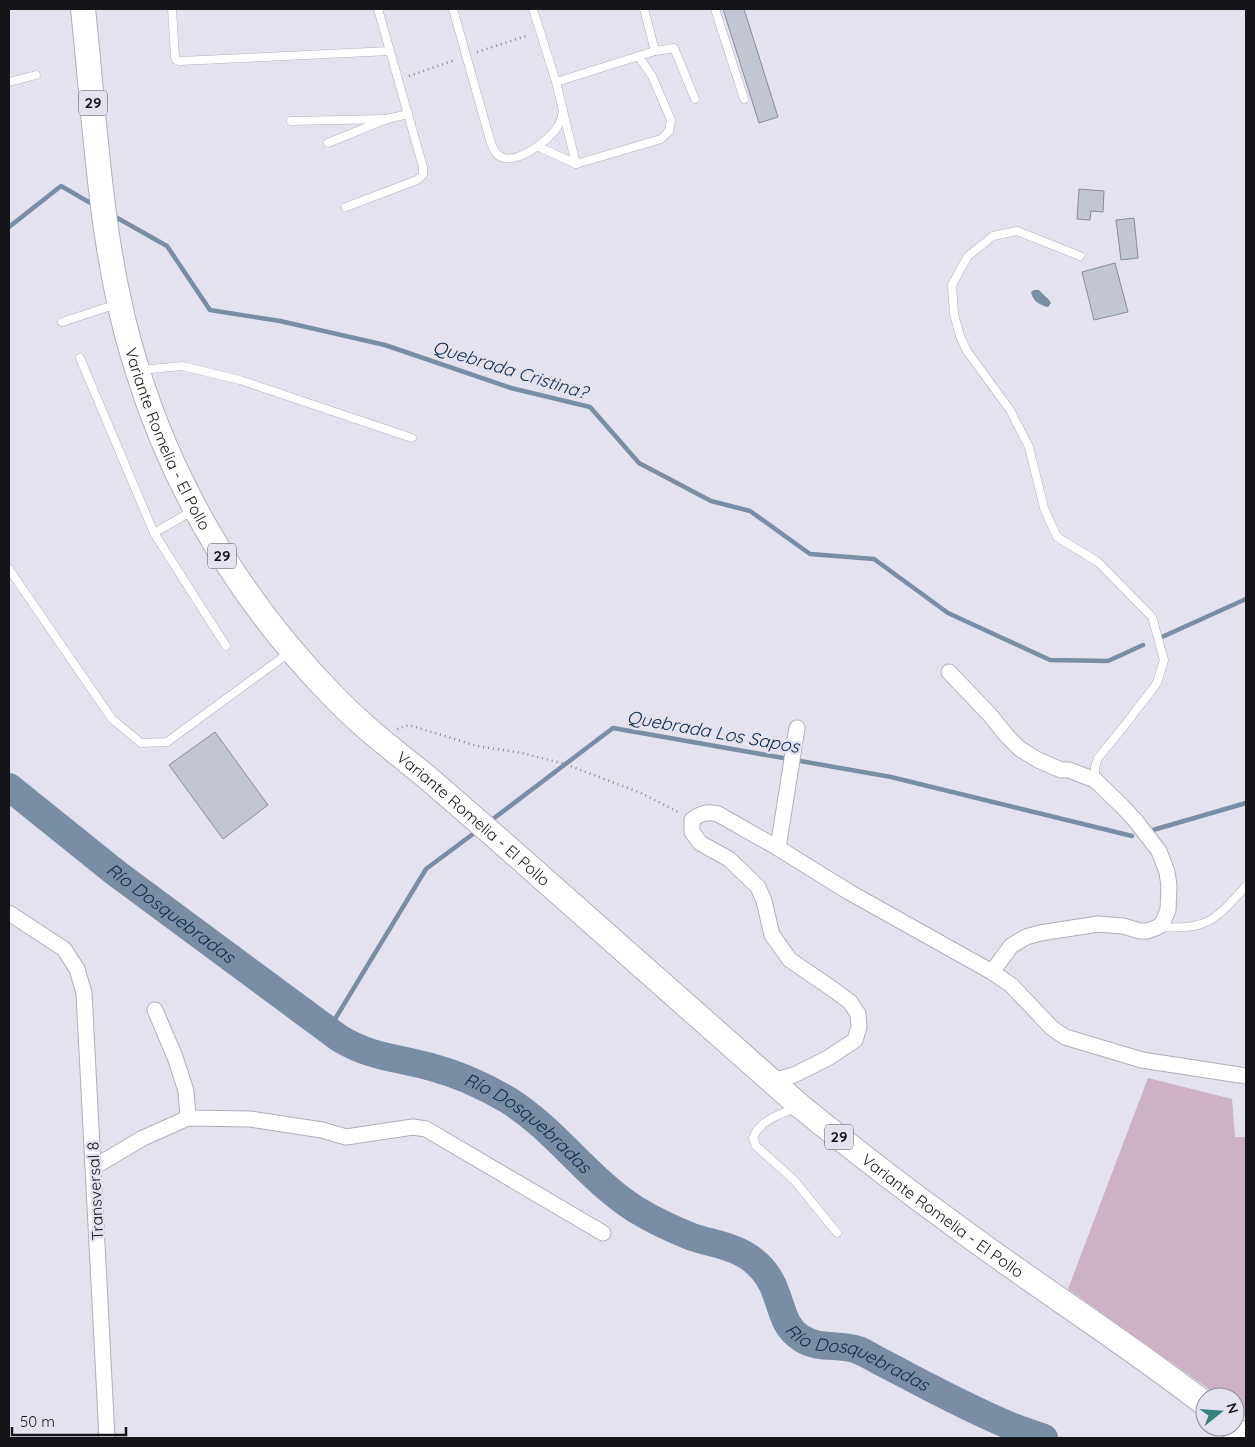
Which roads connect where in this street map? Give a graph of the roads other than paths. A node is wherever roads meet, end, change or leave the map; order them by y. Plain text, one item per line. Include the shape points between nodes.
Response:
1 (83, 9) edge
2 (172, 9) edge
3 (378, 9) edge
4 (454, 9) edge
5 (533, 9) edge
6 (644, 9) edge
7 (715, 9) edge
8 (390, 51) junction
9 (655, 51) junction
10 (639, 57) junction
11 (36, 75) dead end
12 (9, 82) edge
13 (556, 82) junction
14 (695, 99) dead end
15 (744, 99) dead end
16 (563, 111) junction
17 (408, 114) junction
18 (387, 119) junction
19 (291, 121) dead end
20 (328, 143) dead end
21 (538, 147) junction
22 (576, 164) junction
23 (346, 207) dead end
24 (1080, 256) dead end
25 (119, 304) junction
26 (62, 322) dead end
27 (80, 358) dead end
28 (137, 370) junction
29 (412, 438) dead end
30 (195, 510) junction
31 (154, 533) junction
32 (9, 569) edge
33 (226, 646) dead end
34 (292, 651) junction
35 (949, 672) dead end
36 (797, 728) dead end
37 (1095, 780) junction
38 (778, 848) junction
39 (1246, 886) edge
40 (9, 913) edge
41 (1158, 927) junction
42 (992, 972) junction
43 (155, 1010) dead end
44 (1246, 1076) edge
45 (772, 1081) junction
46 (800, 1106) junction
47 (188, 1118) junction
48 (94, 1167) junction
49 (603, 1233) dead end
50 (837, 1233) dead end
51 (1195, 1397) edge
52 (107, 1438) edge

1 - 25 highway, Variante Romelia - El Pollo / 29 via 105,225
2 - 8 lane via 175,57 180,61
3 - 8 lane
4 - 21 lane via 493,147 498,155 505,158
5 - 13 lane
6 - 9 lane
7 - 15 lane
8 - 17 lane
9 - 10 lane
9 - 14 lane via 674,48
10 - 13 lane
10 - 22 lane via 652,76 671,120 669,131 661,138
11 - 12 lane
13 - 16 lane
16 - 21 lane via 560,124
16 - 22 lane
17 - 18 lane
17 - 23 lane via 423,175 418,180
18 - 19 lane
18 - 20 lane
21 - 22 lane
24 - 37 lane via 1017,231 992,236 968,256 952,285 954,314 960,336 967,351 1010,410 1029,447 1044,508 1057,537 1098,562 1152,617 1164,660 1157,683 1098,758
25 - 26 lane
25 - 28 highway, Variante Romelia - El Pollo / 29
27 - 31 lane
28 - 29 lane via 182,366 240,380
28 - 30 highway, Variante Romelia - El Pollo / 29 via 163,441
30 - 31 lane
30 - 34 highway, Variante Romelia - El Pollo / 29 via 245,590
31 - 33 lane
32 - 34 lane via 112,719 141,743 167,742
34 - 45 highway, Variante Romelia - El Pollo / 29 via 381,741 466,810
35 - 37 street via 1020,749 1061,770
36 - 38 street
37 - 41 street via 1135,820 1159,851 1167,872 1169,898 1166,916
38 - 42 street
38 - 45 street via 718,814 710,812 692,820 692,832 700,843 729,859 758,887 772,935 790,960 850,1002 858,1014 855,1040 794,1076
39 - 41 lane via 1210,920 1192,927
40 - 48 street, Transversal 8 via 64,949 77,969 84,993
41 - 42 street via 1140,931 1098,924 1026,937 1011,946
42 - 44 street via 1011,985 1052,1028 1065,1037 1142,1060
43 - 47 street via 186,1090
45 - 46 highway, Variante Romelia - El Pollo / 29
46 - 50 lane via 774,1116 757,1129 753,1138 756,1146 794,1180
46 - 51 highway, Variante Romelia - El Pollo / 29 via 945,1219
47 - 48 street via 143,1138
47 - 49 street via 250,1119 346,1137 413,1127 426,1129
48 - 52 street, Transversal 8

